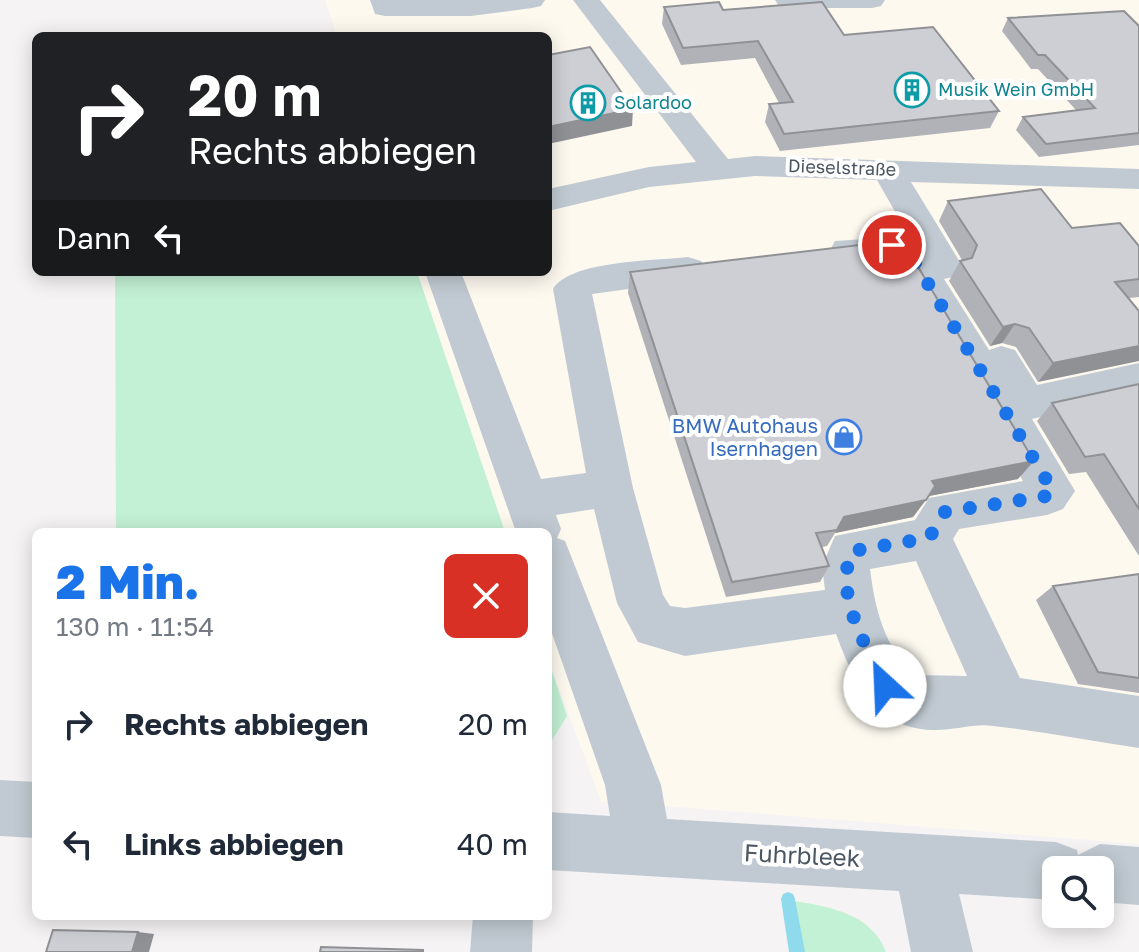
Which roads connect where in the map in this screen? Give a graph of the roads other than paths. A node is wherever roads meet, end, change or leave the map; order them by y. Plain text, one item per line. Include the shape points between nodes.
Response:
1 (383, 0) edge
2 (532, 0) edge
3 (586, 0) edge
4 (788, 0) edge
5 (872, 0) edge
6 (719, 169) junction
7 (887, 170) junction
8 (1139, 179) edge
9 (552, 199) edge
10 (815, 254) edge
11 (722, 266) edge
12 (444, 276) edge
13 (1139, 379) edge
14 (611, 488) junction
15 (533, 516) edge
16 (929, 538) junction
17 (552, 567) edge
18 (851, 609) junction
19 (989, 699) junction
20 (1139, 722) edge
21 (0, 808) edge
22 (32, 810) edge
23 (552, 841) edge
24 (643, 847) junction
25 (922, 863) junction
26 (1042, 870) edge
27 (1114, 874) edge
28 (1139, 876) edge
29 (503, 920) edge
30 (501, 952) edge
31 (942, 952) edge

1 - 2 street via 385,8 471,8
3 - 6 street
4 - 5 street
6 - 7 street, Dieselstraße
6 - 9 street, Dieselstraße via 649,177
7 - 8 street, Dieselstraße
7 - 13 street via 1027,404
10 - 16 street via 906,247 1053,491 945,512
11 - 14 street via 583,282 572,289
12 - 15 street
14 - 15 street
14 - 18 street via 641,603 655,626 685,632
16 - 18 street via 852,551 846,566
16 - 19 street via 998,687
17 - 24 street via 633,785
18 - 19 street via 885,686 916,706
19 - 20 street
21 - 22 street
23 - 24 street, Fuhrbleek
24 - 25 street, Fuhrbleek
25 - 26 street, Fuhrbleek
25 - 31 street
27 - 28 street
29 - 30 street

